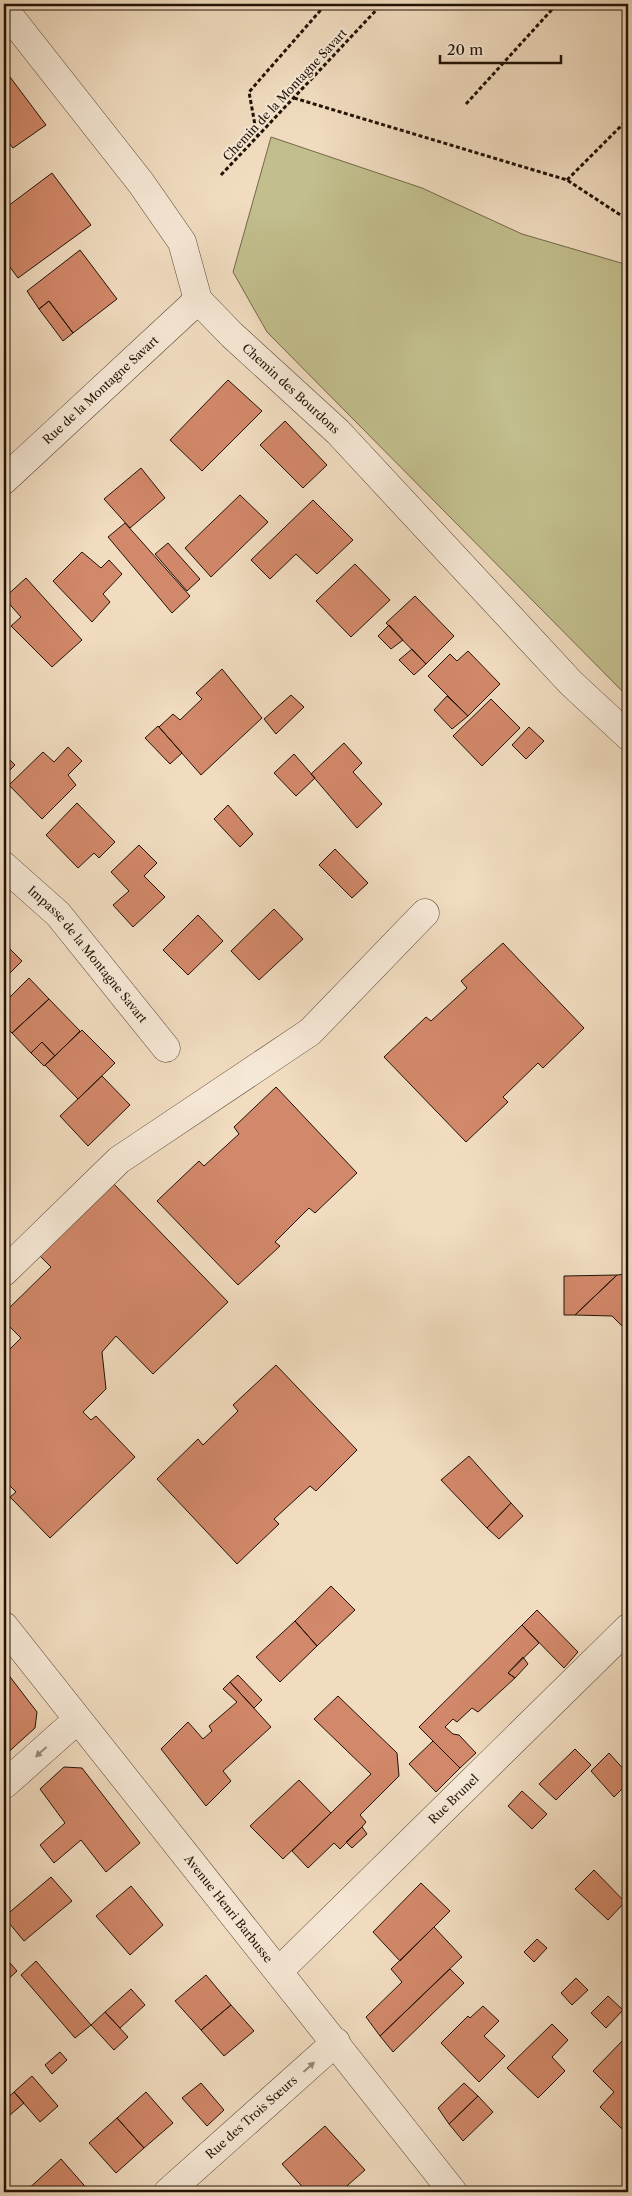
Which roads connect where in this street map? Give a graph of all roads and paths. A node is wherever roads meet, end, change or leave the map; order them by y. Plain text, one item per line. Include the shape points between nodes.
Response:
1 (326, 4) edge
2 (382, 4) edge
3 (557, 4) edge
4 (4, 9) edge
5 (294, 98) junction
6 (466, 104) dead end
7 (628, 119) edge
8 (258, 137) junction
9 (221, 175) dead end
10 (567, 180) junction
11 (628, 220) edge
12 (198, 300) junction
13 (4, 480) edge
14 (628, 736) edge
15 (4, 866) edge
16 (425, 913) dead end
17 (166, 1048) dead end
18 (4, 1272) edge
19 (4, 1626) edge
20 (628, 1628) edge
21 (77, 1720) junction
22 (4, 1785) edge
23 (279, 1971) junction
24 (336, 2042) junction
25 (168, 2192) edge
26 (453, 2192) edge

1 - 8 path via 249,92
2 - 5 path, Chemin de la Montagne Savart
3 - 6 path
4 - 12 street via 141,183 182,242
5 - 8 path, Chemin de la Montagne Savart
5 - 10 path
7 - 10 path
8 - 9 path, Chemin de la Montagne Savart
10 - 11 path
12 - 13 street, Rue de la Montagne Savart
12 - 14 street, Chemin des Bourdons via 338,432 571,683
15 - 17 street, Impasse de la Montagne Savart via 58,914
16 - 18 street via 310,1032 119,1160
19 - 21 street, Avenue Henri Barbusse
20 - 23 street, Rue Brunel
21 -> 22 street
21 - 23 street, Avenue Henri Barbusse
23 - 24 street, Avenue Henri Barbusse
25 -> 24 street, Rue des Trois Sœurs
24 - 26 street, Avenue Henri Barbusse

